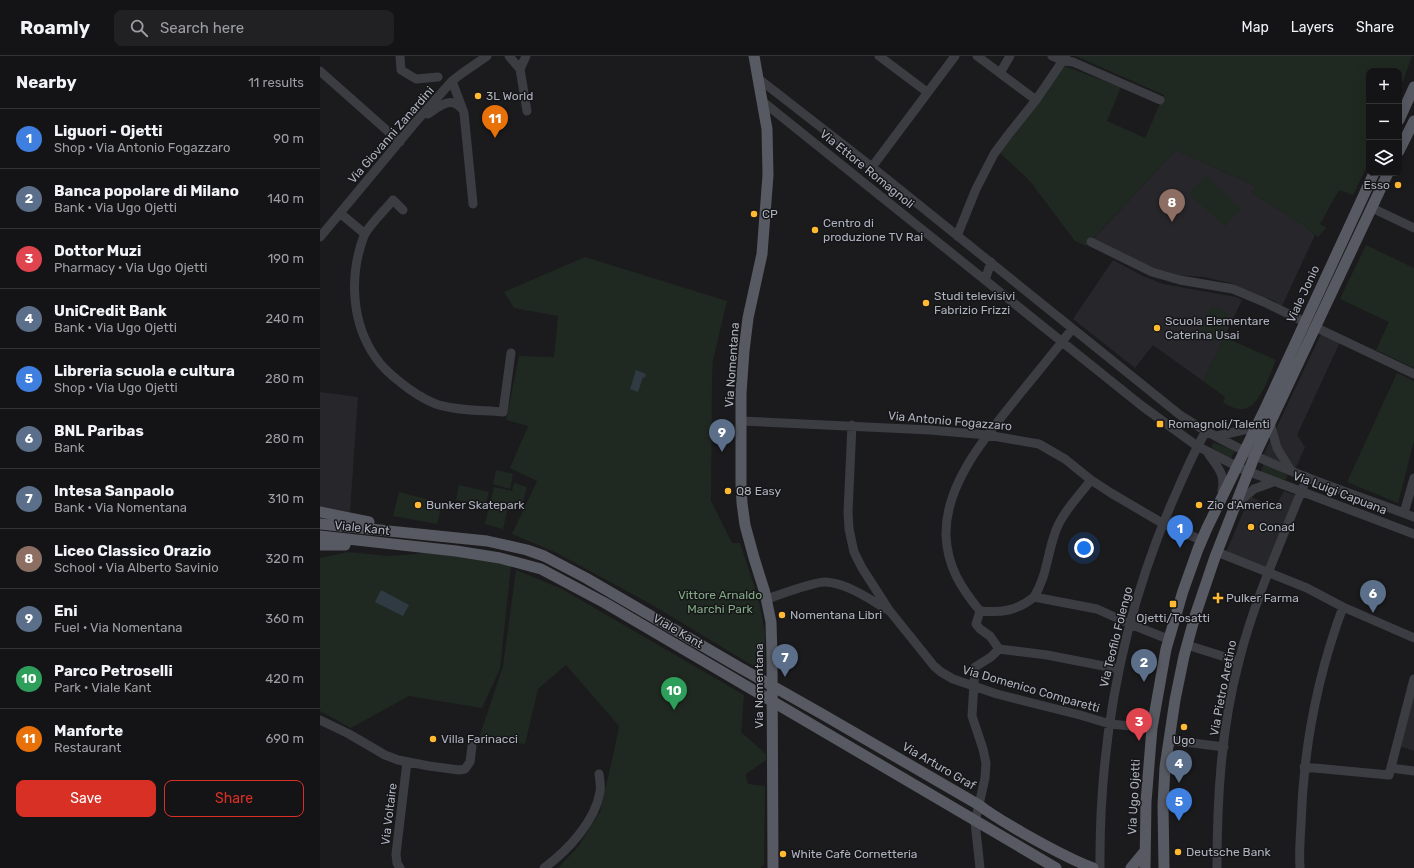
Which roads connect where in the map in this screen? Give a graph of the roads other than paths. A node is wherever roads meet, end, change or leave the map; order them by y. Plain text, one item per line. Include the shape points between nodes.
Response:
1 (400, 56) edge
2 (487, 56) edge
3 (509, 56) edge
4 (526, 56) edge
5 (754, 56) edge
6 (879, 56) edge
7 (955, 56) edge
8 (977, 56) edge
9 (1010, 56) edge
10 (1052, 56) edge
11 (1064, 58) edge
12 (520, 69) junction
13 (320, 71) edge
14 (1000, 73) junction
15 (438, 77) dead end
16 (759, 79) junction
17 (452, 81) junction
18 (1414, 88) edge
19 (927, 92) junction
20 (781, 96) junction
21 (1036, 100) junction
22 (1160, 100) dead end
23 (766, 104) junction
24 (464, 111) junction
25 (528, 111) dead end
26 (1402, 114) edge
27 (1414, 120) edge
28 (416, 122) junction
29 (400, 142) junction
30 (1402, 145) edge
31 (872, 167) junction
32 (1373, 176) edge
33 (1387, 176) edge
34 (473, 204) dead end
35 (1372, 208) junction
36 (403, 210) dead end
37 (340, 212) junction
38 (936, 219) junction
39 (1414, 228) edge
40 (926, 232) junction
41 (365, 234) junction
42 (320, 236) edge
43 (957, 236) junction
44 (1091, 242) dead end
45 (990, 262) junction
46 (985, 280) junction
47 (1025, 290) junction
48 (1015, 304) junction
49 (1305, 322) junction
50 (1315, 327) junction
51 (1072, 329) junction
52 (1062, 342) junction
53 (511, 353) dead end
54 (1118, 367) junction
55 (1414, 374) edge
56 (1109, 378) junction
57 (741, 421) junction
58 (1270, 423) junction
59 (852, 425) junction
60 (1256, 427) junction
61 (1206, 431) junction
62 (987, 435) junction
63 (1217, 436) junction
64 (1197, 446) junction
65 (1245, 450) junction
66 (1208, 453) junction
67 (1255, 455) junction
68 (1236, 467) junction
69 (1291, 471) junction
70 (1249, 472) junction
71 (1307, 477) junction
72 (1414, 478) edge
73 (1091, 480) junction
74 (1274, 482) junction
75 (1228, 485) junction
76 (1284, 485) junction
77 (1241, 492) junction
78 (1301, 492) junction
79 (1221, 499) junction
80 (1236, 505) junction
81 (320, 512) edge
82 (1404, 514) junction
83 (1414, 517) edge
84 (1162, 523) junction
85 (320, 524) edge
86 (406, 532) junction
87 (1414, 534) edge
88 (320, 536) edge
89 (1201, 540) junction
90 (375, 542) junction
91 (320, 544) edge
92 (527, 550) junction
93 (1217, 552) junction
94 (543, 570) junction
95 (1268, 572) junction
96 (586, 578) junction
97 (570, 584) junction
98 (1034, 597) junction
99 (767, 599) junction
100 (1343, 607) junction
101 (889, 610) junction
102 (980, 611) junction
103 (1130, 624) junction
104 (1414, 638) edge
105 (1168, 639) junction
106 (1187, 645) junction
107 (999, 649) junction
108 (1238, 661) junction
109 (1119, 669) junction
110 (1414, 679) edge
111 (772, 686) junction
112 (974, 687) junction
113 (772, 702) junction
114 (822, 714) junction
115 (320, 720) edge
116 (1110, 724) junction
117 (813, 726) junction
118 (1152, 728) junction
119 (1169, 740) junction
120 (472, 746) dead end
121 (1224, 747) junction
122 (407, 762) junction
123 (1304, 768) junction
124 (1414, 771) edge
125 (1390, 772) junction
126 (599, 774) dead end
127 (979, 805) junction
128 (975, 822) junction
129 (1145, 851) junction
130 (400, 868) edge
131 (544, 868) edge
132 (773, 868) edge
133 (980, 868) edge
134 (1056, 868) edge
135 (1093, 868) edge
136 (1100, 868) edge
137 (1131, 868) edge
138 (1145, 868) edge
139 (1164, 868) edge
140 (1217, 868) edge
141 (1300, 868) edge

1 - 15 street via 401,70 416,79
2 - 17 street, Via Giovanni Zanardini
3 - 12 street
4 - 12 street
5 - 16 main road, Via Nomentana
6 - 19 street
7 - 19 street
8 - 14 street
9 - 14 street
10 - 11 street
11 - 21 street
11 - 22 street
12 - 25 street
13 - 29 street
14 - 21 street
16 - 20 street, Via Ettore Romagnoli
16 - 23 main road, Via Nomentana
17 - 24 street
17 - 28 street, Via Giovanni Zanardini
18 - 26 main road
19 - 31 street
20 - 23 street
20 - 31 street, Via Ettore Romagnoli
21 - 43 street via 990,160
23 - 40 street, Via Ettore Romagnoli
23 - 57 main road, Via Nomentana via 768,195 761,260 745,338
24 - 28 street via 456,104 442,104
24 - 34 street
27 - 30 main road
28 - 29 street, Via Giovanni Zanardini
29 - 37 street, Via Giovanni Zanardini
31 - 38 street, Via Ettore Romagnoli
32 - 49 main road, Viale Jonio
33 - 35 main road, Viale Jonio
35 - 39 street
35 - 50 main road, Viale Jonio
36 - 41 street via 393,200
37 - 41 street
37 - 42 street, Via Giovanni Zanardini
38 - 40 street
38 - 43 street, Via Ettore Romagnoli
40 - 46 street, Via Ettore Romagnoli
41 - 53 street via 355,281 359,323 377,360 409,390 436,404 459,409 503,412
43 - 45 street, Via Ettore Romagnoli
44 - 49 street via 1152,272 1238,291
45 - 46 street
45 - 47 street, Via Ettore Romagnoli
46 - 48 street, Via Ettore Romagnoli
47 - 48 street
47 - 51 street, Via Ettore Romagnoli
48 - 52 street, Via Ettore Romagnoli
49 - 60 main road, Viale Jonio
50 - 55 street
50 - 58 main road, Viale Jonio
51 - 52 street
51 - 54 street, Via Ettore Romagnoli
52 - 56 street, Via Ettore Romagnoli
52 - 62 street
54 - 56 street
54 - 61 street, Via Ettore Romagnoli via 1180,415
56 - 64 street, Via Ettore Romagnoli via 1147,410
57 - 59 street, Via Antonio Fogazzaro
57 - 99 main road, Via Nomentana via 744,518
58 - 67 main road, Viale Jonio
58 - 69 street via 1278,452
59 - 62 street, Via Antonio Fogazzaro
59 - 101 street, Via Domenico Comparetti via 848,512 852,542 860,564
60 - 63 street
60 - 65 main road, Viale Jonio
61 - 63 street, Via Ettore Romagnoli
61 - 64 street, Via Teofilo Folengo
62 - 73 street, Via Antonio Fogazzaro via 1039,444 1065,459
62 - 102 street via 970,460 958,486 949,512 946,536 956,578
63 - 65 street, Via Ettore Romagnoli
64 - 66 street, Via Ettore Romagnoli
64 - 84 street, Via Teofilo Folengo
65 - 67 street, Via Ettore Romagnoli
65 - 68 main road, Viale Jonio
66 - 68 street, Via Ettore Romagnoli
66 - 79 street via 1224,479
67 - 69 street, Via Ettore Romagnoli
67 - 70 main road, Viale Jonio
68 - 70 street, Via Ettore Romagnoli
68 - 75 main road, Via Ugo Ojetti
69 - 71 street, Via Luigi Capuana
69 - 76 street, Via Luigi Capuana
70 - 74 street, Via Ettore Romagnoli
70 - 77 main road, Viale Jonio
71 - 78 street, Via Pietro Aretino
71 - 82 street, Via Luigi Capuana
72 - 82 street
73 - 84 street, Via Antonio Fogazzaro
73 - 98 street via 1056,529 1044,576
74 - 76 street, Via Ettore Romagnoli
74 - 80 street via 1254,489
75 - 77 street
75 - 79 main road, Via Ugo Ojetti
76 - 78 street, Via Luigi Capuana
77 - 80 main road, Viale Jonio
78 - 87 street, Via Luigi Capuana
78 - 95 street, Via Pietro Aretino
79 - 89 main road, Via Ugo Ojetti
80 - 93 main road
81 - 86 main road
82 - 83 street, Via Luigi Capuana
84 - 89 street, Via Antonio Fogazzaro
84 - 103 street, Via Teofilo Folengo
85 - 86 main road, Viale Kant
86 - 92 main road, Viale Kant via 487,541
88 - 90 main road, Viale Kant
89 - 105 main road, Via Ugo Ojetti
90 - 91 main road
90 - 94 main road, Viale Kant via 496,557
92 - 94 street, Viale Kant via 562,569 558,574
92 - 96 main road, Viale Kant
93 - 95 street
93 - 106 main road
94 - 97 main road, Viale Kant
95 - 100 street
95 - 108 street, Via Pietro Aretino
96 - 97 street, Viale Kant via 572,572 568,573 566,578
96 - 111 main road, Viale Kant
97 - 113 main road, Viale Kant
98 - 102 street via 1008,610
98 - 103 street via 1105,612
99 - 101 street via 826,582 853,590
99 - 111 main road, Via Nomentana via 772,634
100 - 104 street
100 - 123 street via 1321,679
101 - 112 street, Via Domenico Comparetti via 934,666 953,679
102 - 107 street via 976,624 990,636
103 - 105 street
103 - 109 street, Via Teofilo Folengo
105 - 118 main road, Via Ugo Ojetti
106 - 108 street
106 - 119 main road
107 - 109 street
107 - 112 street via 975,667
108 - 121 street, Via Pietro Aretino
109 - 116 street, Via Teofilo Folengo
110 - 125 street
111 - 113 main road, Via Nomentana
111 - 114 main road, Via Arturo Graf
112 - 116 street, Via Domenico Comparetti
112 - 127 street via 972,716 986,764
113 - 117 main road
113 - 132 main road, Via Nomentana
114 - 117 street via 817,717
114 - 127 main road, Via Arturo Graf
115 - 122 street via 385,755
116 - 118 street, Via Domenico Comparetti
116 - 136 street, Via Teofilo Folengo via 1104,777
117 - 128 main road
118 - 129 main road, Via Ugo Ojetti
119 - 121 street
119 - 139 main road via 1163,791
120 - 122 street via 469,764 462,769
121 - 140 street, Via Pietro Aretino via 1218,801
122 - 130 street, Via Voltaire via 396,854
123 - 125 street
123 - 141 street
124 - 125 street
126 - 131 street via 600,792 588,820 570,845
127 - 128 street
127 - 135 main road, Via Arturo Graf via 991,815 1031,838
128 - 133 street
128 - 134 main road
129 - 137 main road
129 - 138 main road, Via Ugo Ojetti

